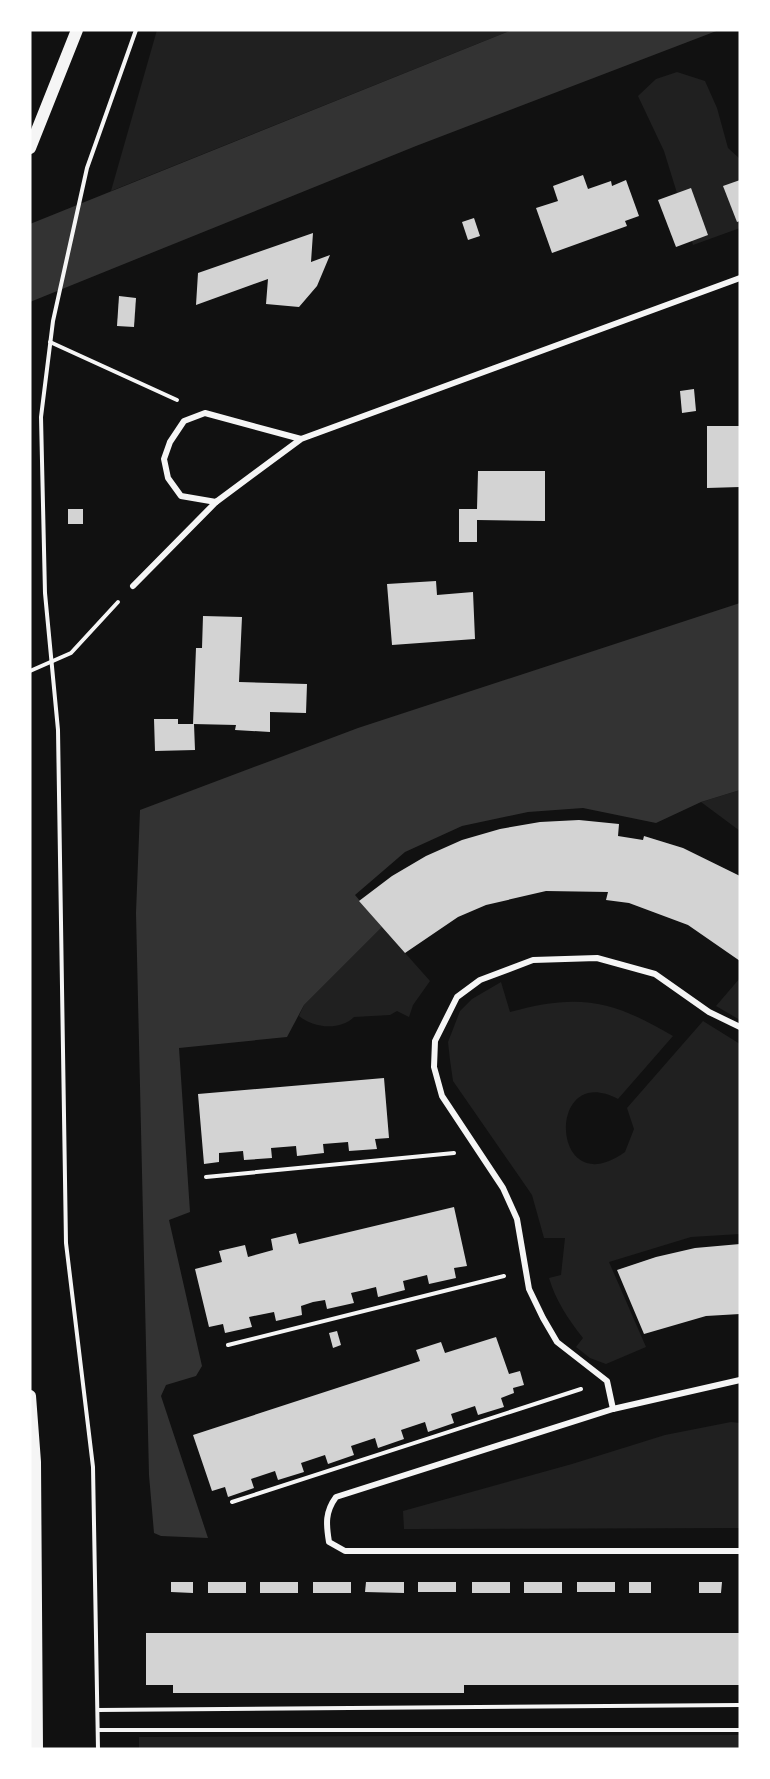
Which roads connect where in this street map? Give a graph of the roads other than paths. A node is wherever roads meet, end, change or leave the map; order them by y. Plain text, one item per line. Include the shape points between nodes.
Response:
1 (75, 30) edge
2 (30, 148) edge
3 (740, 278) edge
4 (301, 438) junction
5 (216, 502) junction
6 (133, 586) road end
7 (740, 1028) edge
8 (740, 1380) edge
9 (30, 1396) edge
10 (613, 1409) junction
11 (740, 1551) edge
12 (37, 1749) edge

1 - 2 main road
3 - 4 street
4 - 5 street
4 - 5 street via 205,413 184,421 170,442 165,459 168,478 181,496
5 - 6 street
7 - 10 street via 709,1012 655,974 597,958 533,960 480,980 458,997 435,1041 434,1067 442,1096 502,1188 516,1220 529,1288 556,1342 607,1381
8 - 10 street
9 - 12 main road via 35,1462
10 - 11 street via 336,1497 329,1507 326,1524 329,1542 345,1551

